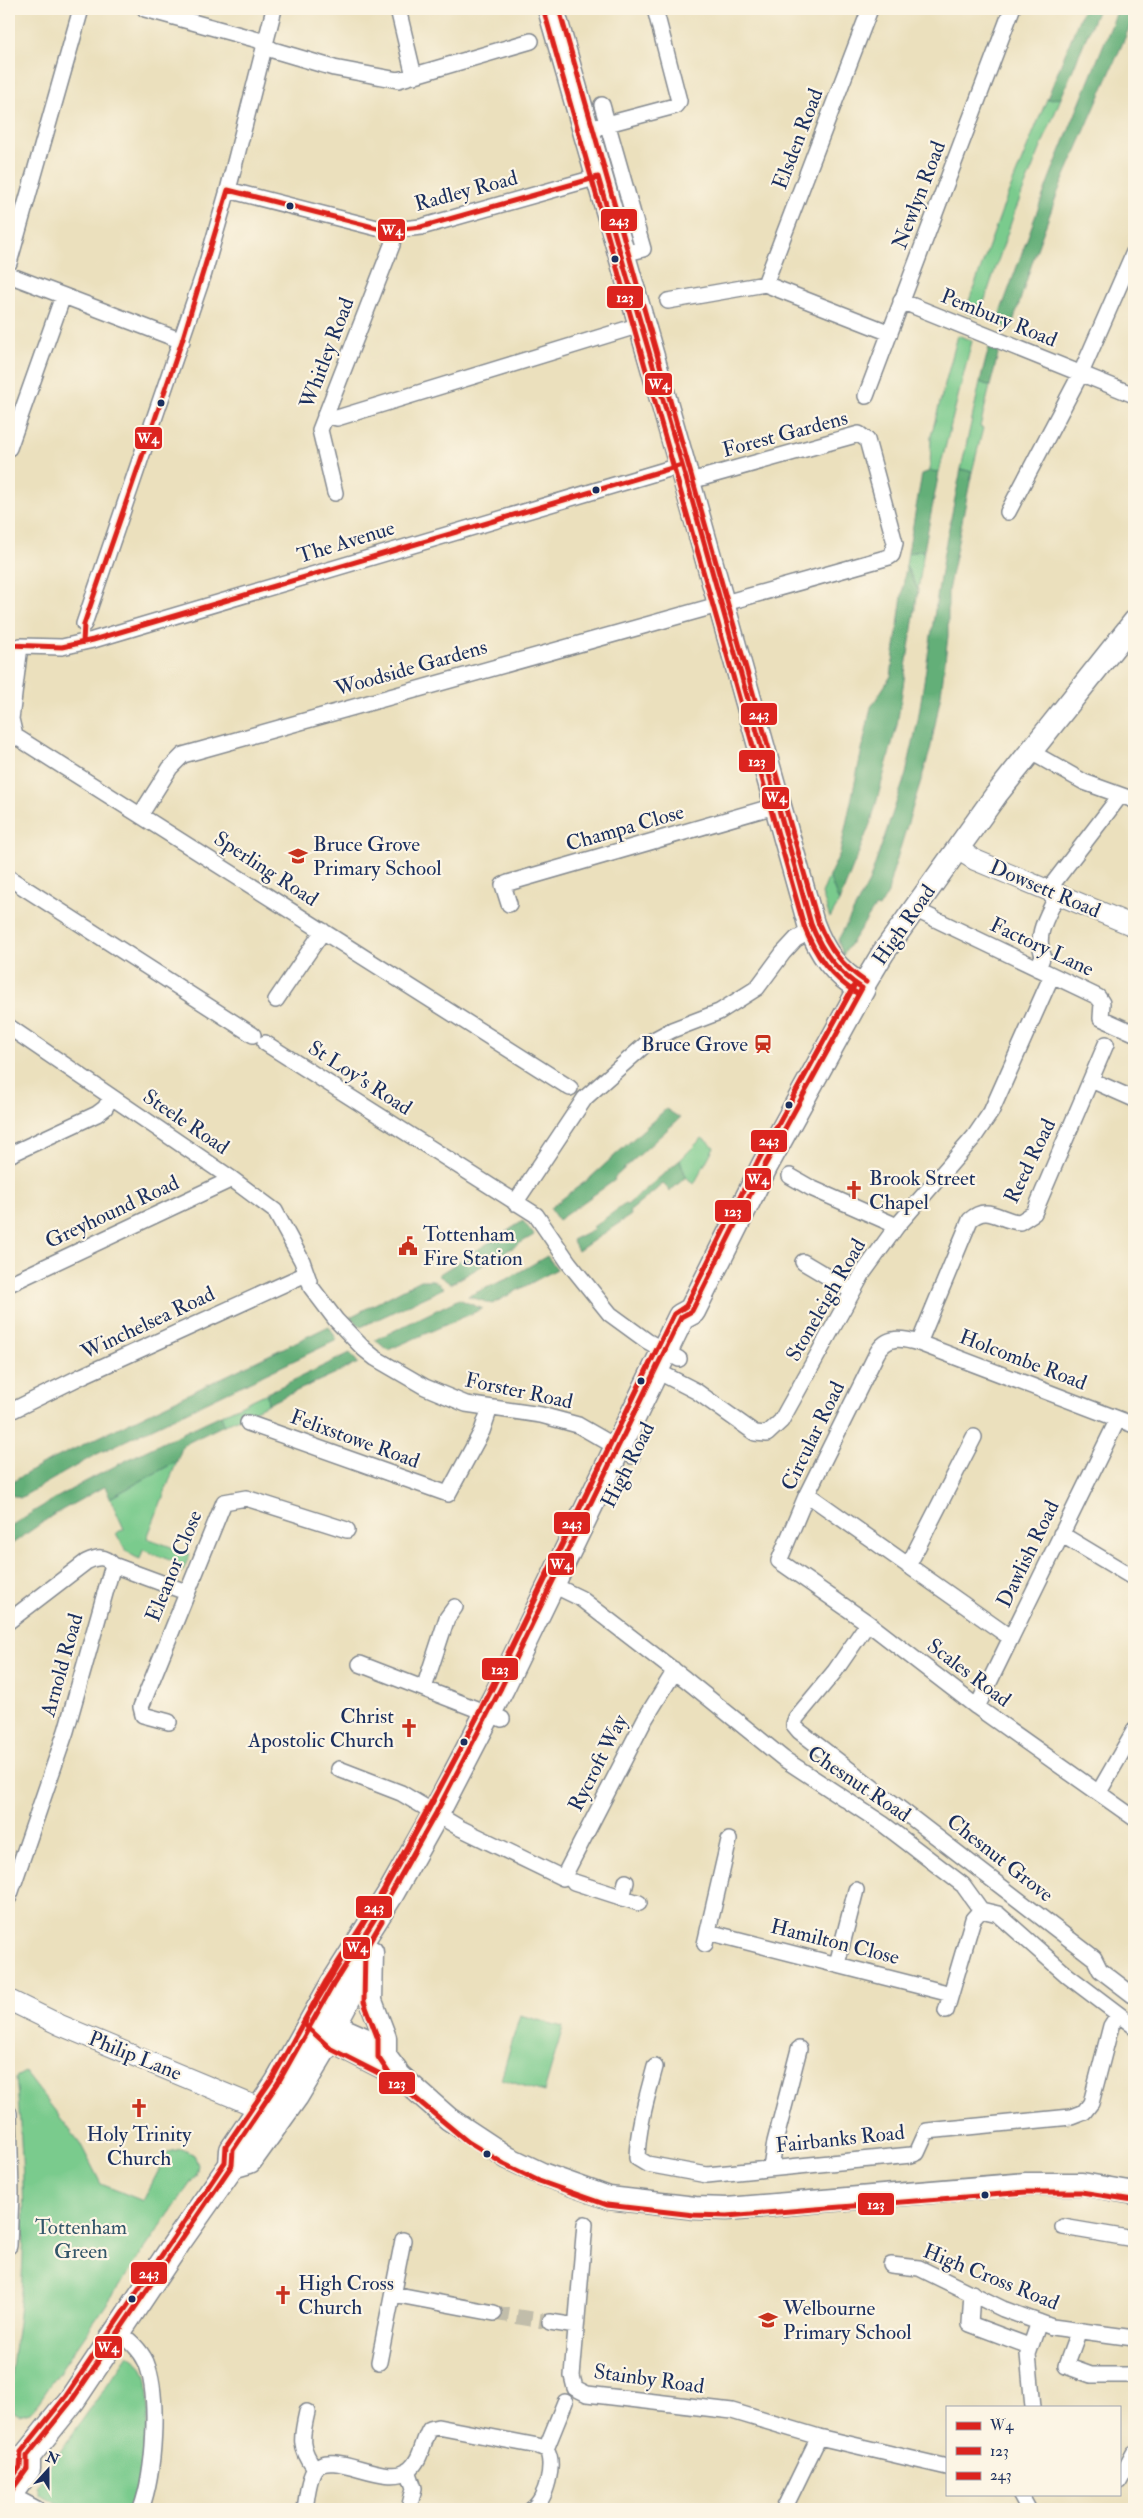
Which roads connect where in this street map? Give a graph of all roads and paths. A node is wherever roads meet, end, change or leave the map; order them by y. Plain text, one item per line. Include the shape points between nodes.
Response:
1 (81, 9) edge
2 (146, 9) edge
3 (274, 9) edge
4 (398, 9) edge
5 (551, 9) edge
6 (655, 9) edge
7 (870, 9) edge
8 (1012, 9) edge
9 (532, 41) dead end
10 (265, 44) junction
11 (414, 76) junction
12 (602, 106) dead end
13 (596, 128) junction
14 (598, 177) junction
15 (228, 190) junction
16 (394, 230) junction
17 (1134, 252) edge
18 (620, 254) junction
19 (9, 263) edge
20 (9, 275) edge
21 (765, 284) junction
22 (64, 296) junction
23 (668, 301) dead end
24 (902, 301) junction
25 (640, 325) junction
26 (890, 333) junction
27 (182, 341) junction
28 (1081, 373) junction
29 (1134, 395) edge
30 (866, 396) dead end
31 (325, 415) junction
32 (9, 448) edge
33 (684, 474) junction
34 (334, 493) dead end
35 (1008, 512) dead end
36 (721, 603) junction
37 (1134, 622) edge
38 (84, 624) dead end
39 (20, 646) joint
40 (1031, 752) junction
41 (1127, 798) edge
42 (778, 805) junction
43 (141, 814) junction
44 (956, 849) junction
45 (9, 878) edge
46 (1053, 892) junction
47 (509, 904) dead end
48 (914, 909) junction
49 (1134, 926) edge
50 (813, 930) junction
51 (320, 936) junction
52 (1038, 969) junction
53 (1052, 975) junction
54 (862, 988) junction
55 (276, 1000) dead end
56 (9, 1027) edge
57 (1134, 1033) edge
58 (1106, 1044) dead end
59 (1091, 1080) junction
60 (570, 1088) dead end
61 (111, 1097) junction
62 (1134, 1099) edge
63 (9, 1155) edge
64 (790, 1176) dead end
65 (232, 1179) junction
66 (515, 1203) junction
67 (897, 1226) junction
68 (802, 1262) dead end
69 (309, 1281) junction
70 (9, 1284) edge
71 (852, 1291) junction
72 (896, 1339) joint
73 (919, 1343) junction
74 (667, 1364) junction
75 (490, 1408) junction
76 (9, 1412) edge
77 (1118, 1419) junction
78 (248, 1423) dead end
79 (1134, 1425) edge
80 (974, 1438) dead end
81 (624, 1452) junction
82 (807, 1494) junction
83 (347, 1530) dead end
84 (1061, 1534) junction
85 (780, 1562) joint
86 (113, 1565) junction
87 (908, 1566) junction
88 (1134, 1578) edge
89 (559, 1588) junction
90 (186, 1592) junction
91 (455, 1606) dead end
92 (9, 1621) edge
93 (868, 1623) junction
94 (1011, 1638) junction
95 (360, 1664) dead end
96 (673, 1669) junction
97 (424, 1688) junction
98 (977, 1707) junction
99 (495, 1716) junction
100 (169, 1722) dead end
101 (1134, 1730) edge
102 (339, 1769) dead end
103 (1098, 1792) junction
104 (442, 1816) junction
105 (1134, 1818) edge
106 (729, 1840) dead end
107 (568, 1880) junction
108 (626, 1882) dead end
109 (856, 1890) dead end
110 (9, 1897) edge
111 (622, 1898) junction
112 (639, 1903) dead end
113 (981, 1910) junction
114 (372, 1952) junction
115 (837, 1964) junction
116 (951, 1994) junction
117 (1134, 1996) edge
118 (10, 2004) edge
119 (946, 2011) dead end
120 (1118, 2015) junction
121 (1134, 2026) edge
122 (324, 2029) junction
123 (799, 2049) dead end
124 (380, 2059) junction
125 (315, 2064) junction
126 (655, 2067) dead end
127 (9, 2113) edge
128 (271, 2113) junction
129 (771, 2168) junction
130 (1134, 2194) edge
131 (585, 2224) dead end
132 (1062, 2227) dead end
133 (1134, 2239) edge
134 (403, 2240) dead end
135 (9, 2246) edge
136 (891, 2265) dead end
137 (393, 2294) junction
138 (972, 2294) junction
139 (494, 2313) tunnel mouth
140 (550, 2322) tunnel mouth
141 (1039, 2322) junction
142 (576, 2326) junction
143 (1079, 2330) junction
144 (118, 2331) junction
145 (1134, 2338) edge
146 (1029, 2346) junction
147 (380, 2362) dead end
148 (1134, 2375) edge
149 (570, 2394) junction
150 (1033, 2406) edge
151 (307, 2412) dead end
152 (820, 2437) junction
153 (546, 2449) junction
154 (1134, 2453) edge
155 (18, 2458) edge
156 (946, 2467) edge
157 (315, 2469) junction
158 (408, 2470) junction
159 (1120, 2479) edge
160 (9, 2494) edge
161 (1021, 2496) edge
162 (37, 2509) edge
163 (140, 2509) edge
164 (305, 2509) edge
165 (409, 2509) edge
166 (532, 2509) edge
167 (784, 2509) edge
168 (1028, 2509) edge

1 - 19 street
2 - 10 street
3 - 10 street
4 - 11 street
5 - 13 highway
6 - 13 street via 679,102 675,106
7 - 21 street, Elsden Road
8 - 24 street, Newlyn Road
9 - 11 street
10 - 11 street via 273,50 334,68 398,80
10 - 15 street
12 - 13 street
13 - 14 highway
13 - 18 street via 643,249
14 - 16 street, Radley Road via 420,227
14 - 18 highway
15 - 16 street, Radley Road
15 - 27 street
16 - 31 street, Whitley Road via 392,245
17 - 28 street
18 - 25 highway
20 - 22 street
21 - 23 street
21 - 26 street
22 - 27 street
22 - 32 street
24 - 26 street, Newlyn Road
24 - 28 street, Pembury Road
25 - 31 street via 338,418
25 - 33 highway
26 - 30 street, Newlyn Road
27 - 38 street
28 - 29 street, Pembury Road
28 - 35 street
31 - 34 street, Whitley Road via 320,436
33 - 36 highway
33 - 36 street, Forest Gardens via 856,434 867,440 895,543 892,555
33 - 39 street, The Avenue via 83,642 62,646
36 - 42 highway
36 - 43 street, Woodside Gardens via 183,755 170,768
37 - 40 main road, High Road
39 - 43 street, Sperling Road via 11,720 15,736
40 - 41 street via 1084,782
40 - 44 main road, High Road
41 - 46 street
42 - 47 street, Champa Close via 508,883 503,885
42 - 50 highway
43 - 51 street, Sperling Road
44 - 46 main road, Dowsett Road via 974,860
44 - 48 main road, High Road
45 - 66 street, St Loy's Road
46 - 49 main road, Dowsett Road
46 - 52 street via 1040,937 1043,955
48 - 52 street, Factory Lane
48 - 54 main road, High Road
50 - 54 highway via 829,962
50 - 66 street via 796,939 782,953 757,988 719,1012 646,1044 585,1098
51 - 55 street
51 - 60 street, Sperling Road
52 - 53 street, Factory Lane
53 - 57 street, Factory Lane via 1098,997 1102,1003 1101,1018
53 - 67 street, Stoneleigh Road via 1004,1087 988,1116 974,1137
54 - 74 highway, High Road via 761,1173 692,1311 681,1317
56 - 61 street, Steele Road
58 - 59 street, Reed Road
59 - 62 street
59 - 73 street, Reed Road via 1034,1213 1020,1222 990,1212 980,1213 970,1220
61 - 63 street via 97,1114
61 - 65 street, Steele Road
64 - 67 street
65 - 69 street, Steele Road via 275,1211
65 - 70 street, Greyhound Road
66 - 74 street, St Loy's Road via 541,1221 569,1263 610,1314
67 - 71 street, Stoneleigh Road
68 - 71 street
69 - 75 street, Forster Road via 345,1331 375,1358 448,1397
69 - 76 street, Winchelsea Road via 84,1375
71 - 74 street, Stoneleigh Road via 780,1421 768,1434 749,1430 696,1391
72 - 73 street, Holcombe Road
72 - 82 street, Circular Road via 881,1346
73 - 77 street, Holcombe Road
74 - 81 highway, High Road
75 - 78 street, Felixstowe Road via 482,1431 448,1494
75 - 81 street, Forster Road via 570,1422
77 - 79 street, Holcombe Road
77 - 84 street, Dawlish Road
80 - 87 street
81 - 89 highway, High Road
82 - 85 street, Circular Road
82 - 87 street
83 - 90 street, Eleanor Close via 246,1498 224,1502
84 - 88 street
84 - 94 street, Dawlish Road
85 - 93 street, Scales Road
86 - 90 street
86 - 92 street, Arnold Road via 108,1559 96,1557 86,1562
86 - 110 street, Arnold Road via 66,1731
87 - 94 street
89 - 96 street, Chesnut Road via 580,1598
89 - 99 highway, High Road
90 - 100 street, Eleanor Close via 141,1707 144,1715
91 - 97 street via 447,1618
93 - 98 street, Scales Road
93 - 117 street, Chesnut Grove via 794,1725 1094,1958 1100,1970
94 - 98 street, Dawlish Road
95 - 97 street
96 - 107 street, Rycroft Way via 671,1678 645,1719
96 - 113 street, Chesnut Road via 784,1759 872,1816 963,1885
97 - 99 street
98 - 103 street, Scales Road
99 - 104 highway, High Road
101 - 103 street
102 - 104 street via 401,1793
103 - 105 street, Scales Road
104 - 107 street via 489,1843
104 - 114 highway, High Road
104 - 122 highway, High Road via 391,1893
106 - 115 street, Hamilton Close via 707,1938
107 - 111 street
108 - 111 street
109 - 115 street
111 - 112 street
113 - 116 street via 973,1919
113 - 120 street via 998,1914
114 - 122 highway, High Road
114 - 124 main road via 371,2001 385,2038
115 - 116 street, Hamilton Close
116 - 119 street
118 - 128 main road, Philip Lane
120 - 121 street
120 - 129 street, Fairbanks Road via 1111,2026 1091,2103 1078,2115 927,2131 917,2153 910,2155
122 - 124 main road via 376,2044
122 - 125 highway, High Road
122 - 128 highway, High Road
123 - 129 street
124 - 125 main road
124 - 130 main road via 449,2119 508,2158 561,2182 609,2198 728,2209 1026,2184 1082,2184
125 - 128 highway, High Road
126 - 129 street, Fairbanks Road via 639,2130 637,2158 646,2164 707,2176
127 - 135 street
128 - 144 highway, High Road via 233,2150 232,2165
131 - 142 street, Stainby Road
132 - 133 street
134 - 137 street
136 - 138 street, High Cross Road via 919,2268
137 - 139 street
137 - 147 street
138 - 141 street, High Cross Road
138 - 146 street via 970,2324
140 - 142 street
141 - 143 street, High Cross Road
141 - 146 street
142 - 149 street, Stainby Road
143 - 145 street, High Cross Road
143 - 148 street via 1066,2366 1091,2375
144 - 155 highway, High Road via 72,2400
144 - 163 street via 140,2351 152,2380 151,2467
146 - 150 street
149 - 152 street, Stainby Road via 732,2411
149 - 153 street
151 - 157 street via 301,2443
152 - 156 street, Stainby Road
152 - 167 street
153 - 158 street via 438,2427 430,2429 416,2463
153 - 166 street via 550,2460 545,2492
154 - 159 street
155 - 160 highway, High Road via 27,2469
157 - 158 street via 330,2463 393,2476
157 - 164 street
158 - 165 street via 414,2488
160 - 162 street
161 - 168 street

